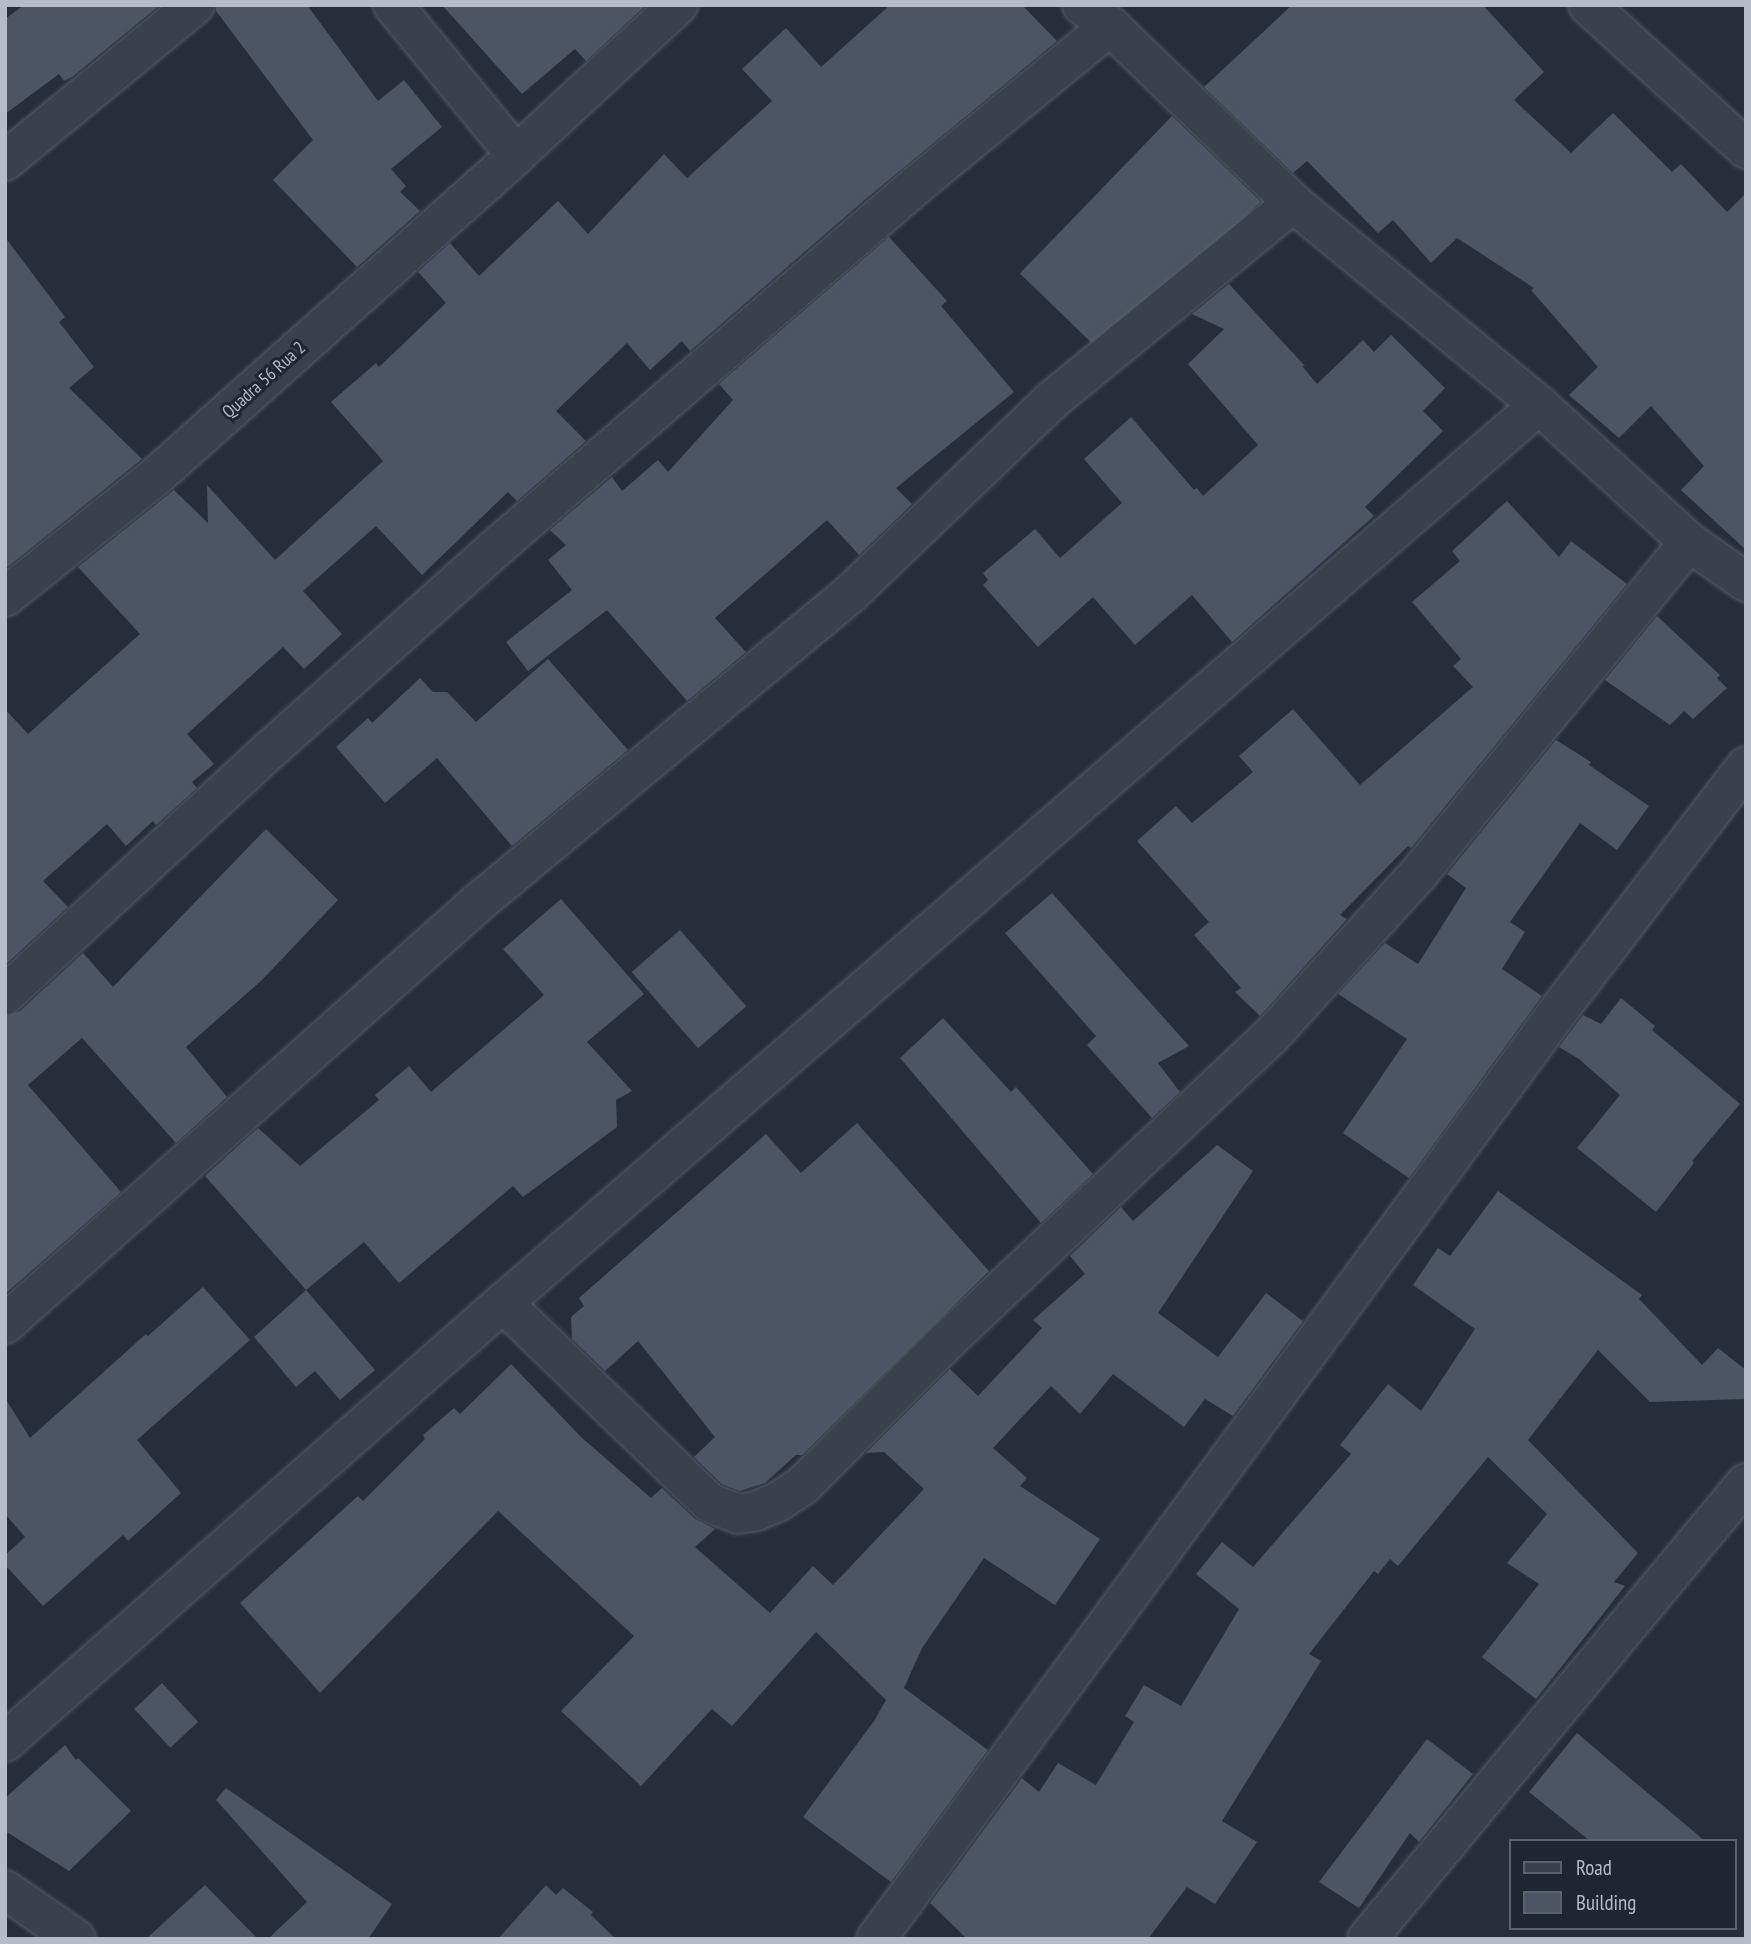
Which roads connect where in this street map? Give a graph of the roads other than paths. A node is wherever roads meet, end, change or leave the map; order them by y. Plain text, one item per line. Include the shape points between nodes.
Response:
1 (195, 5) edge
2 (393, 5) edge
3 (678, 5) edge
4 (1587, 5) edge
5 (1096, 15) edge
6 (1746, 149) edge
7 (516, 155) junction
8 (5, 161) edge
9 (1293, 204) junction
10 (1539, 405) junction
11 (1689, 542) junction
12 (1746, 582) edge
13 (5, 597) edge
14 (1746, 766) edge
15 (5, 995) edge
16 (503, 1303) junction
17 (5, 1324) edge
18 (1746, 1483) edge
19 (1733, 1527) edge
20 (5, 1741) edge
21 (5, 1890) edge
22 (76, 1939) edge
23 (876, 1939) edge
24 (1367, 1939) edge

1 - 8 street
2 - 7 street
3 - 7 street, Quadra 56 Rua 2
4 - 6 street
5 - 9 street
5 - 15 street via 920,182 497,547
7 - 13 street, Quadra 56 Rua 2 via 154,478
9 - 10 street
9 - 17 street via 1051,401 850,594 479,902
10 - 11 street
10 - 16 street
11 - 12 street
11 - 16 street via 1420,872 1270,1037 946,1342 802,1486 756,1511 738,1514 710,1503
14 - 23 street via 1545,1029
16 - 20 street
18 - 19 street
19 - 24 street
21 - 22 street

